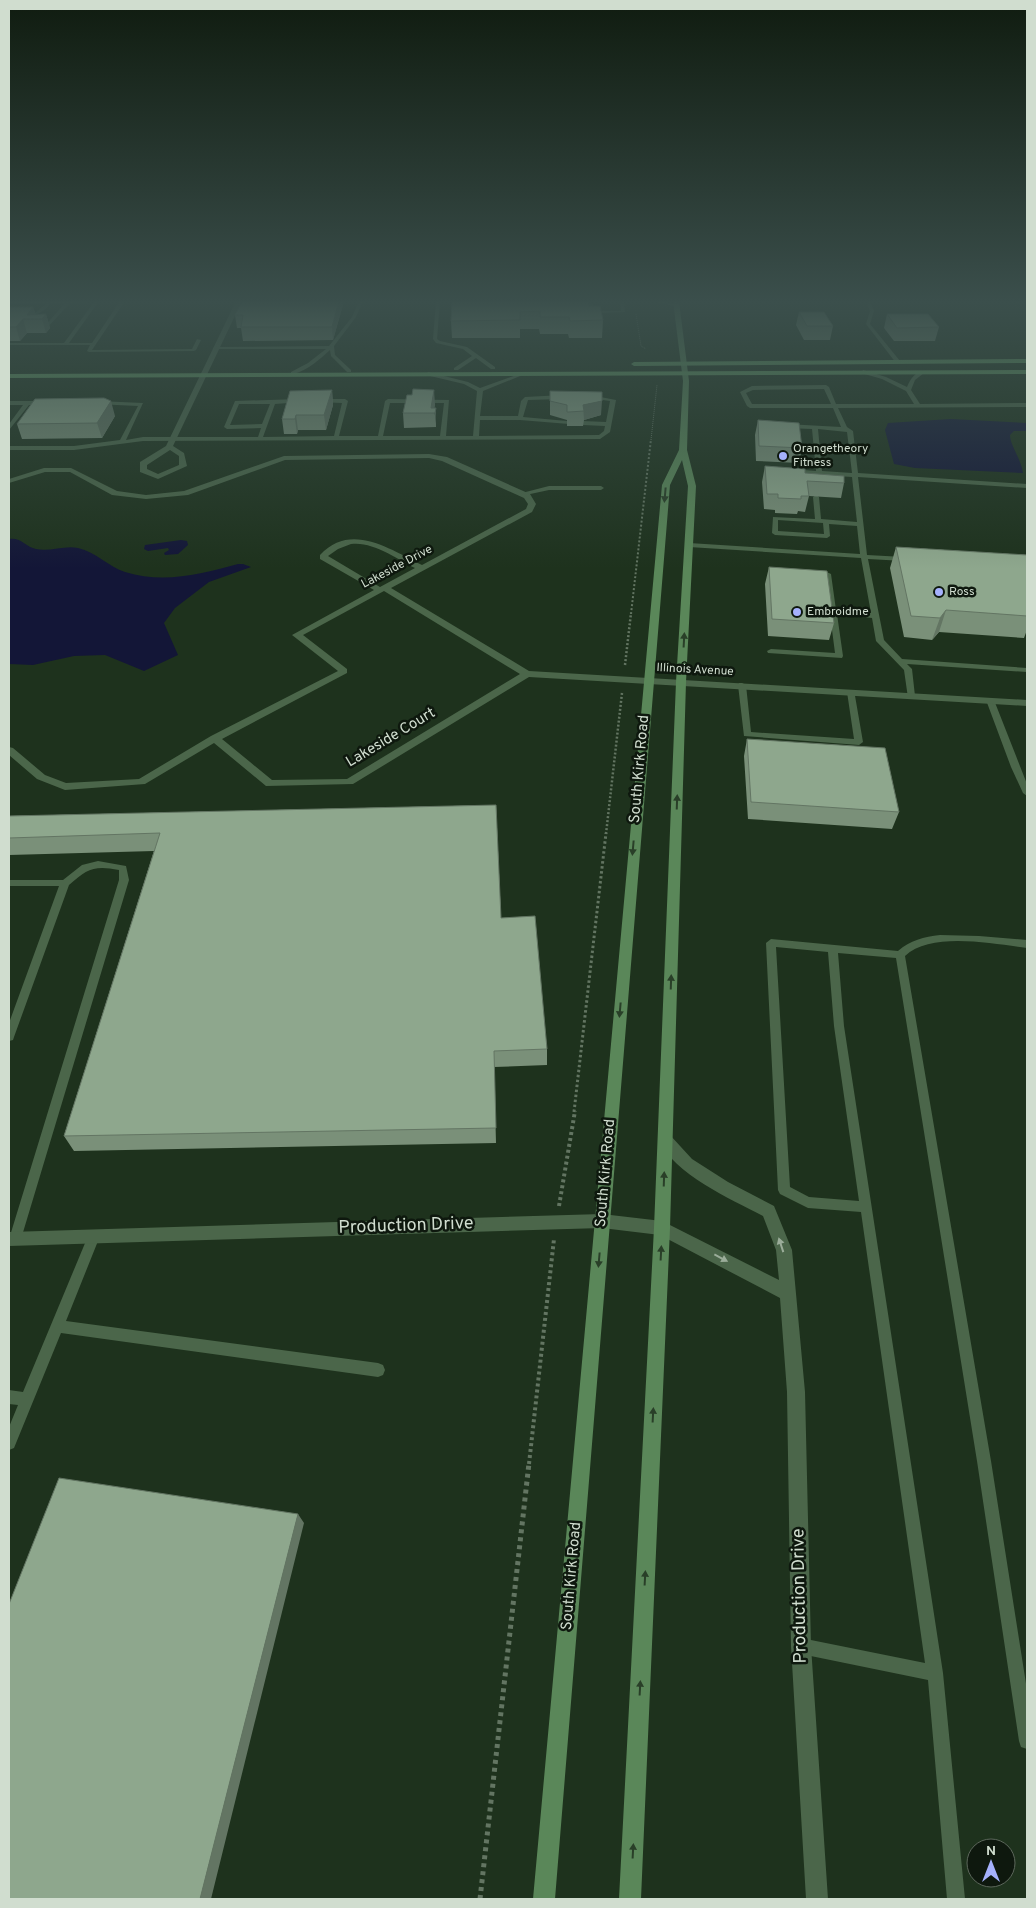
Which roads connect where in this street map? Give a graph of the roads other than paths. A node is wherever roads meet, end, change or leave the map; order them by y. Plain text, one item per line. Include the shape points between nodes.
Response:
1 (195, 390) edge
2 (480, 390) edge
3 (685, 390) edge
4 (747, 390) edge
5 (827, 390) edge
6 (908, 390) edge
7 (568, 397) edge
8 (586, 397) edge
9 (309, 401) edge
10 (318, 401) edge
11 (273, 402) junction
12 (9, 403) edge
13 (28, 403) junction
14 (55, 403) edge
15 (92, 403) edge
16 (1027, 405) edge
17 (835, 406) junction
18 (918, 406) junction
19 (477, 418) junction
20 (520, 418) junction
21 (567, 423) edge
22 (583, 423) edge
23 (608, 424) junction
24 (264, 426) junction
25 (779, 426) edge
26 (815, 427) junction
27 (844, 427) junction
28 (9, 428) edge
29 (476, 437) junction
30 (260, 438) junction
31 (336, 438) junction
32 (380, 438) junction
33 (443, 438) junction
34 (173, 439) junction
35 (121, 442) junction
36 (169, 447) junction
37 (9, 448) edge
38 (683, 450) junction
39 (781, 470) edge
40 (817, 473) junction
41 (854, 476) junction
42 (9, 481) edge
43 (816, 481) edge
44 (1027, 486) edge
45 (152, 487) junction
46 (601, 488) dead end
47 (521, 494) junction
48 (816, 497) edge
49 (822, 521) junction
50 (860, 524) junction
51 (689, 545) junction
52 (864, 557) junction
53 (913, 560) edge
54 (422, 568) junction
55 (810, 573) edge
56 (382, 589) junction
57 (835, 612) junction
58 (875, 616) junction
59 (770, 651) dead end
60 (900, 661) junction
61 (1027, 670) edge
62 (526, 674) junction
63 (648, 680) junction
64 (681, 682) junction
65 (742, 685) junction
66 (851, 692) junction
67 (911, 696) junction
68 (990, 700) junction
69 (1027, 703) edge
70 (215, 738) junction
71 (9, 750) edge
72 (1027, 793) edge
73 (9, 883) edge
74 (66, 883) junction
75 (1027, 944) edge
76 (833, 949) junction
77 (900, 955) junction
78 (9, 1037) edge
79 (665, 1139) junction
80 (866, 1207) junction
81 (602, 1221) junction
82 (662, 1228) junction
83 (94, 1236) junction
84 (12, 1239) edge
85 (787, 1293) junction
86 (57, 1326) junction
87 (378, 1370) dead end
88 (9, 1397) edge
89 (26, 1400) junction
90 (9, 1443) edge
91 (800, 1646) junction
92 (935, 1673) junction
93 (1027, 1741) edge
94 (544, 1899) edge
95 (630, 1899) edge
96 (817, 1899) edge
97 (956, 1899) edge

1 - 34 street
2 - 19 lane
3 - 38 main road, South Kirk Road
4 - 17 lane via 743,392 750,406
5 - 17 lane
6 - 18 lane
7 - 20 lane via 527,398
8 - 23 lane via 613,400
9 - 11 lane
10 - 31 lane via 345,401
11 - 24 lane
11 - 24 lane via 237,402 227,427
12 - 13 lane
13 - 14 lane
13 - 28 lane
15 - 35 lane via 141,404
16 - 18 lane
17 - 18 lane
17 - 27 lane
19 - 20 lane
19 - 29 lane
20 - 21 lane
22 - 23 lane
23 - 29 lane via 603,436 593,438
24 - 30 lane
25 - 26 lane
26 - 27 lane
26 - 40 lane
27 - 41 lane via 850,431
29 - 33 lane
30 - 31 lane
30 - 34 lane
31 - 32 lane
32 - 33 lane
32 - 33 lane via 388,401 448,401
34 - 35 lane
34 - 36 street
35 - 37 lane via 74,448
36 - 45 street via 143,464
36 - 45 street via 181,452 183,466
38 - 51 main road, South Kirk Road via 692,486
38 -> 63 main road, South Kirk Road via 666,485
39 - 40 lane
40 - 41 lane
40 - 43 lane
41 - 44 lane
41 - 50 lane
42 - 45 street via 44,470 71,470 115,493
45 - 47 street via 184,493 284,458 429,456
46 - 47 lane via 549,488
47 - 54 street, Lakeside Drive via 527,496 532,504 529,510
48 - 49 lane
49 - 49 lane via 775,518 774,533 827,536
49 - 50 lane
50 - 52 lane
51 - 52 lane
64 -> 51 main road, South Kirk Road
52 - 53 lane
52 - 58 lane
54 - 56 street, Lakeside Drive
54 - 56 street, Illinois Avenue via 362,541 348,542 327,551 323,558
55 - 57 lane via 828,574
56 - 62 street, Illinois Avenue
56 - 70 street, Lakeside Drive via 297,635 344,671
57 - 58 lane
57 - 59 lane via 839,656
58 - 60 lane via 880,641
60 - 61 lane
60 - 67 lane via 908,669
62 - 63 street, Illinois Avenue
62 - 70 street, Lakeside Court via 349,782 270,784
63 - 64 street, Illinois Avenue
63 -> 81 main road, South Kirk Road
64 - 65 street, Illinois Avenue
79 -> 64 main road, South Kirk Road
65 - 66 street, Illinois Avenue
65 - 66 lane via 747,734 859,742
66 - 67 street, Illinois Avenue
67 - 68 street, Illinois Avenue
68 - 69 street, Illinois Avenue
68 - 72 lane
70 - 71 street, Lakeside Drive via 141,782 114,785 65,787 41,777
73 - 74 lane
74 - 78 lane
74 - 84 lane via 81,868 99,862 123,868 124,880
75 - 77 lane via 944,937 914,943 904,948
76 - 77 lane
76 - 80 lane via 839,1026
76 - 80 lane via 771,943 784,1190 808,1202
77 - 93 lane
82 -> 79 main road, South Kirk Road
85 -> 79 street, Production Drive via 784,1250 769,1212 687,1164
80 - 92 lane
81 - 82 street, Production Drive
81 - 83 street, Production Drive
81 -> 94 main road, South Kirk Road
82 -> 85 street, Production Drive
95 -> 82 main road, South Kirk Road
83 - 84 street, Production Drive
83 - 86 lane
85 - 91 street, Production Drive via 796,1392
86 - 87 lane
86 - 89 lane
88 - 89 lane
89 - 90 lane
91 - 92 lane
91 - 96 street, Production Drive
92 - 97 lane

